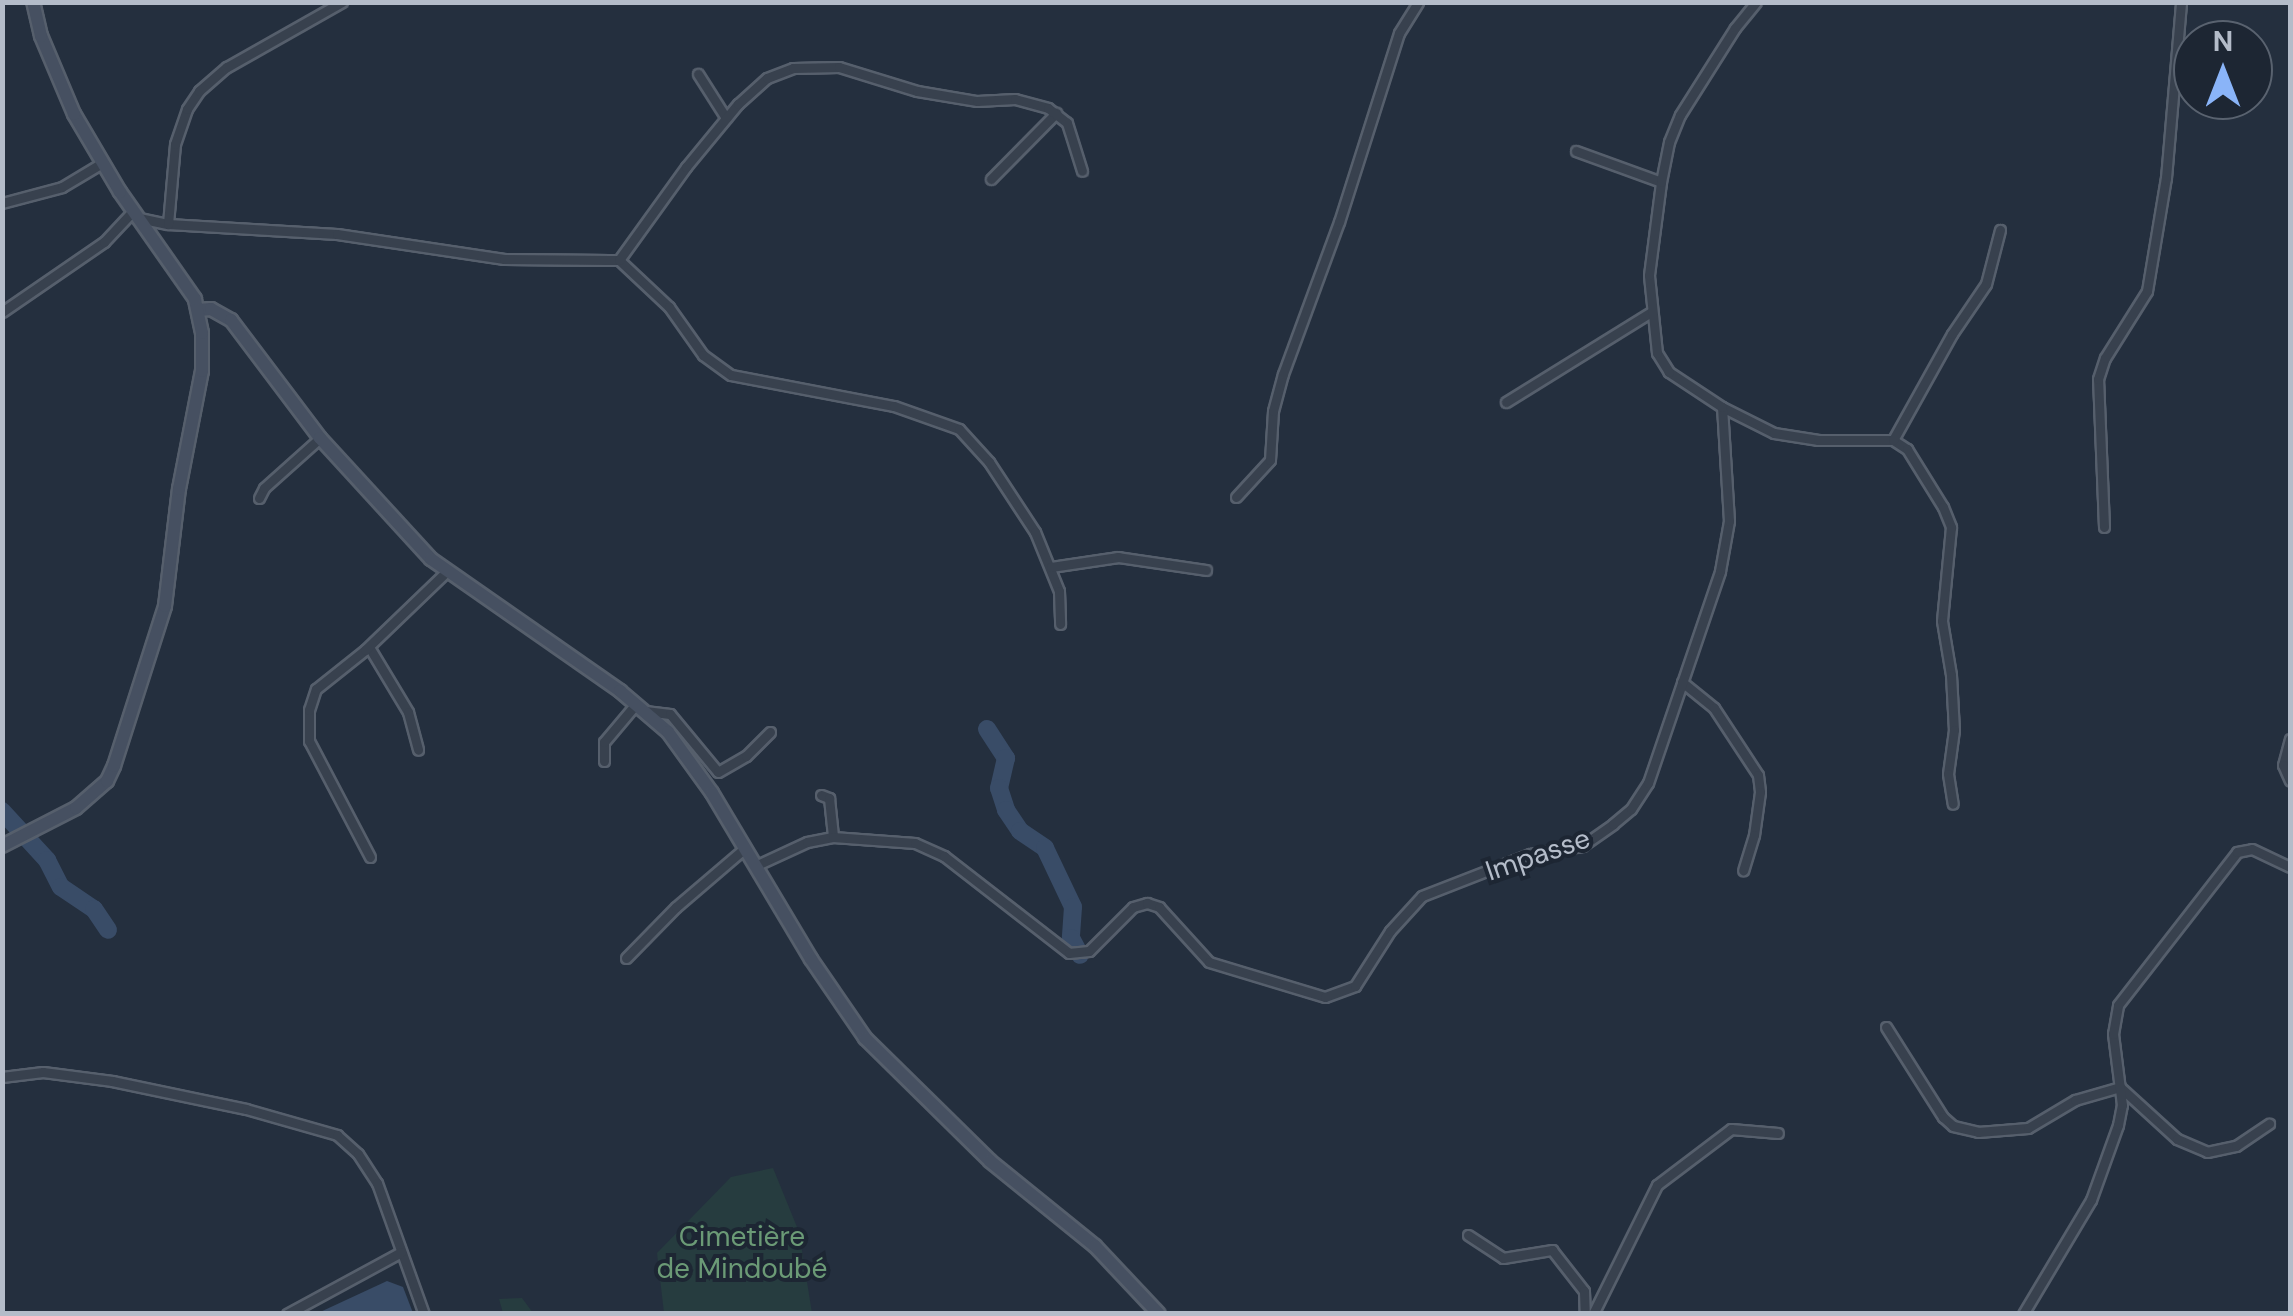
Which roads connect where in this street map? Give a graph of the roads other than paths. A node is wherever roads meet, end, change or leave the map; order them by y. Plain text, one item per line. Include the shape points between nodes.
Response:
1 (33, 2) edge
2 (342, 2) edge
3 (1418, 2) edge
4 (1756, 2) edge
5 (2182, 2) edge
6 (698, 74) dead end
7 (1056, 113) junction
8 (726, 118) junction
9 (1576, 151) dead end
10 (102, 164) junction
11 (1082, 171) dead end
12 (992, 179) dead end
13 (1661, 182) junction
14 (2, 203) edge
15 (136, 215) junction
16 (168, 224) junction
17 (2000, 230) dead end
18 (619, 260) junction
19 (198, 310) junction
20 (2, 312) edge
21 (1650, 312) junction
22 (1506, 402) dead end
23 (1722, 408) junction
24 (320, 438) junction
25 (1893, 440) junction
26 (1236, 497) dead end
27 (259, 498) dead end
28 (2104, 528) dead end
29 (1051, 567) junction
30 (1206, 570) dead end
31 (447, 571) junction
32 (1060, 624) dead end
33 (369, 647) junction
34 (1682, 682) junction
35 (641, 707) junction
36 (770, 732) dead end
37 (2290, 738) edge
38 (418, 750) dead end
39 (604, 761) dead end
40 (2290, 780) edge
41 (821, 795) dead end
42 (1953, 804) dead end
43 (833, 838) junction
44 (8, 844) edge
45 (744, 849) junction
46 (370, 857) dead end
47 (754, 866) junction
48 (2290, 866) edge
49 (1743, 870) dead end
50 (626, 958) dead end
51 (1886, 1028) dead end
52 (2, 1078) edge
53 (2120, 1087) junction
54 (2269, 1124) dead end
55 (1778, 1134) dead end
56 (1468, 1235) dead end
57 (401, 1252) junction
58 (287, 1314) edge
59 (424, 1314) edge
60 (1159, 1314) edge
61 (1589, 1314) edge
62 (2023, 1314) edge

1 - 10 street via 55,73
2 - 16 street via 227,67 199,91 175,144
3 - 26 street via 1399,33 1284,374 1270,460
4 - 13 street via 1680,115
5 - 28 street via 2166,178 2146,291 2098,379
6 - 8 street
7 - 8 street via 815,66 767,78
7 - 11 street via 1066,123
7 - 12 street
8 - 18 street
9 - 13 street
10 - 14 street via 62,187
10 - 15 street
13 - 21 street
15 - 16 street
15 - 19 street via 178,269
15 - 20 street
16 - 18 street via 336,234 504,259
17 - 25 street via 1986,284
18 - 29 street via 731,376 894,406 959,429 1016,501
19 - 24 street via 231,320
19 - 44 street via 202,371 161,622 106,781 76,808
21 - 22 street
21 - 23 street via 1662,364
23 - 25 street via 1774,433
23 - 34 street, Impasse via 1729,520 1720,572
24 - 27 street
24 - 31 street
25 - 42 street via 1906,449 1950,517 1942,621 1952,675
29 - 30 street via 1118,557
29 - 32 street
31 - 33 street
31 - 35 street
33 - 38 street via 408,712
33 - 46 street via 316,689 308,726 316,755
34 - 43 street, Impasse via 1648,783 1631,809 1582,846 1530,854 1422,896 1355,986 1340,995 1307,994 1223,968 1194,949 1159,907 1146,904 1133,907 1089,950 1068,953 944,856 887,838
34 - 49 street via 1714,708 1758,776 1754,836
35 - 36 street via 670,714 718,772
35 - 39 street via 604,742
35 - 45 street via 688,757
37 - 40 street via 2283,766
41 - 43 street via 829,798
43 - 47 street, Impasse
45 - 47 street
45 - 50 street
47 - 60 street via 866,1038 990,1160 1096,1246
48 - 53 street via 2252,849 2237,852 2138,976 2115,1019
51 - 53 street via 1953,1126 1978,1132 2028,1128 2074,1100
52 - 57 street via 42,1072 112,1081 246,1108 337,1135 377,1183
53 - 54 street via 2177,1138 2207,1152 2236,1146
53 - 62 street via 2118,1125 2092,1200
55 - 61 street via 1731,1129 1658,1185
56 - 61 street via 1503,1258 1552,1250 1584,1291
57 - 58 street
57 - 59 street

